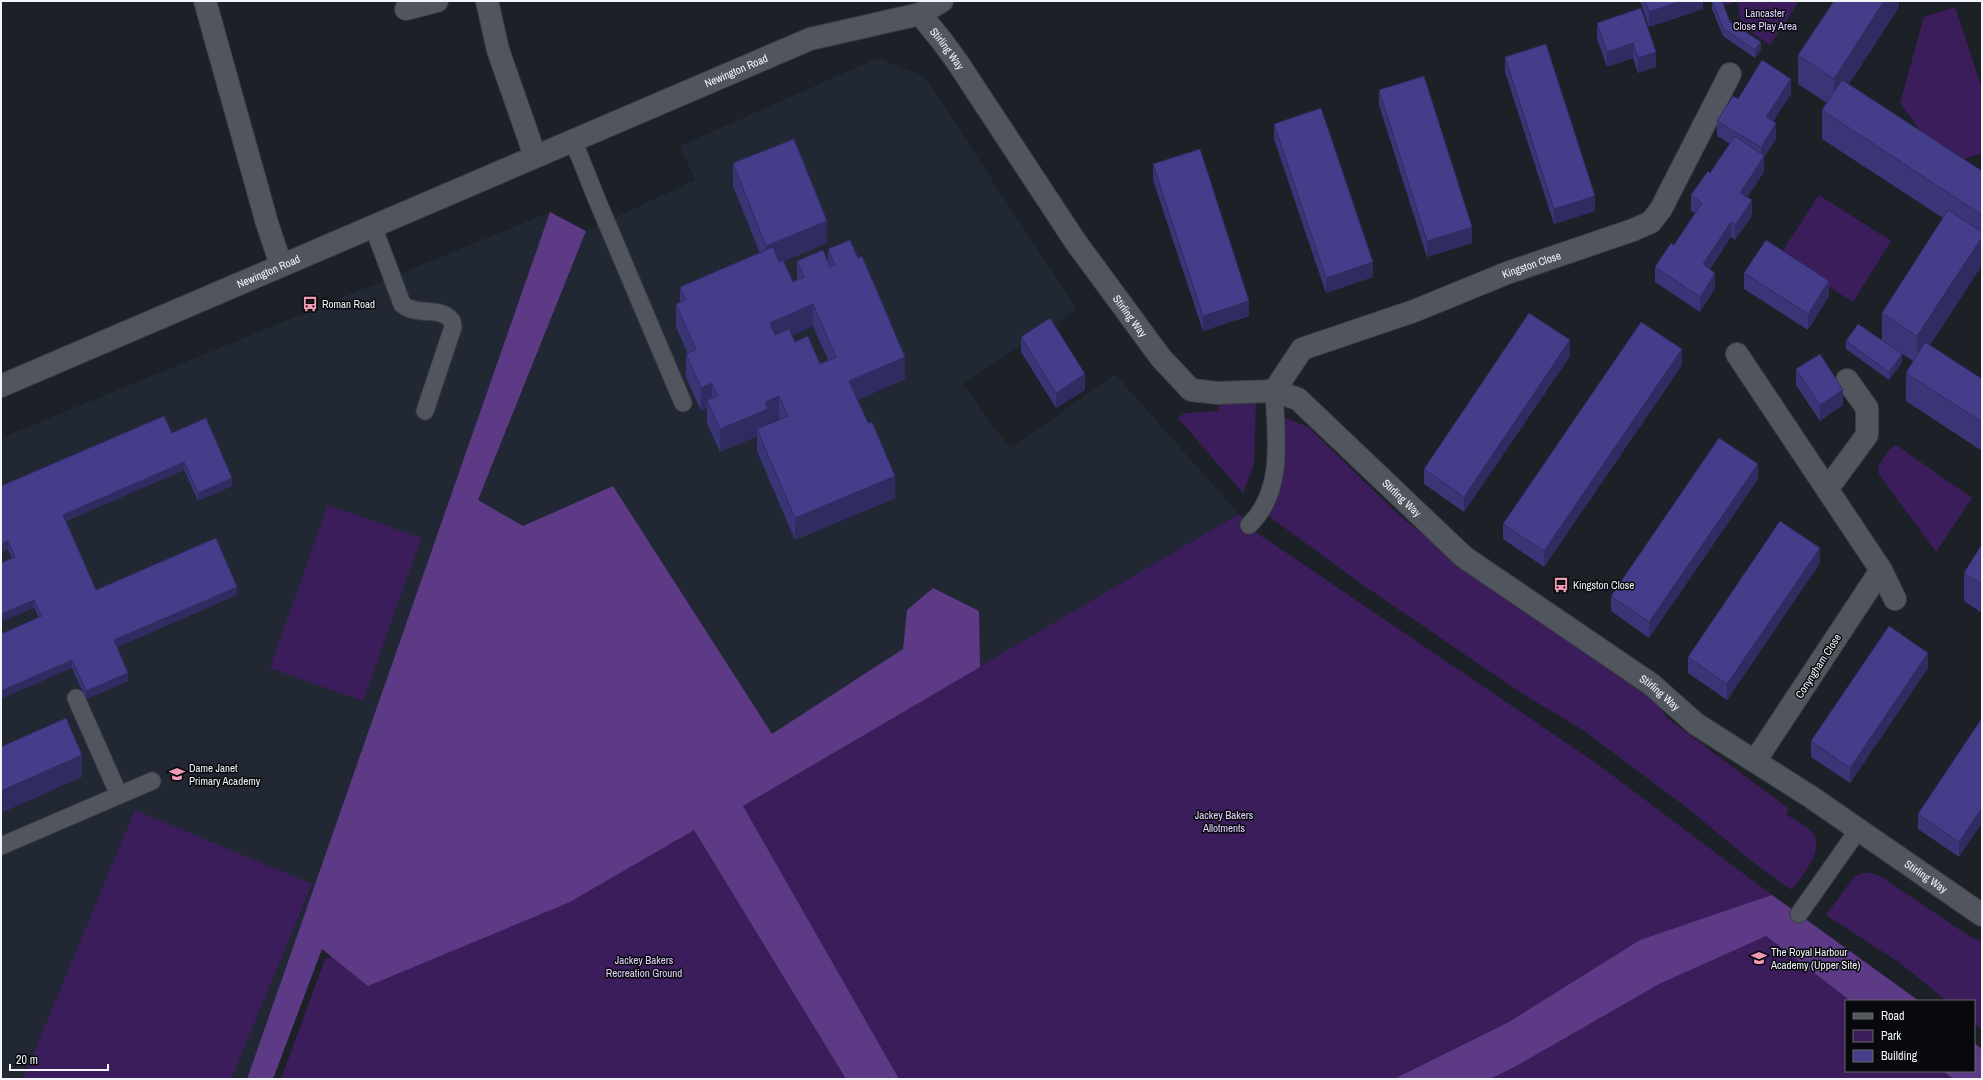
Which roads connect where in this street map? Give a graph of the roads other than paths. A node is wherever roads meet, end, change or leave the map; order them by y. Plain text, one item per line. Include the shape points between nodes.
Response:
1 (205, 1) edge
2 (437, 1) edge
3 (487, 1) edge
4 (942, 1) edge
5 (913, 8) edge
6 (406, 9) dead end
7 (1730, 74) dead end
8 (573, 140) junction
9 (535, 156) junction
10 (373, 226) junction
11 (281, 265) junction
12 (1737, 354) dead end
13 (1847, 380) dead end
14 (1, 386) edge
15 (1274, 391) junction
16 (683, 403) dead end
17 (425, 411) dead end
18 (1828, 488) junction
19 (1249, 524) dead end
20 (1881, 570) junction
21 (1895, 599) dead end
22 (76, 698) dead end
23 (1755, 761) junction
24 (152, 781) dead end
25 (119, 795) junction
26 (1858, 830) junction
27 (1, 846) edge
28 (1799, 914) dead end
29 (1982, 915) edge

1 - 11 street
2 - 6 street
3 - 9 street via 498,50
4 - 5 street, Newington Road
5 - 8 street, Newington Road via 810,40
5 - 15 street, Stirling Way via 942,40 1075,241 1161,358 1191,390 1218,393
7 - 15 street, Kingston Close via 1661,209 1650,222 1507,273 1414,311 1302,349
8 - 9 street, Newington Road
8 - 16 lane
9 - 10 street, Newington Road
10 - 11 street, Newington Road
10 - 17 lane via 402,304 414,310 444,313 452,321 453,327
11 - 14 street, Newington Road
12 - 18 street
13 - 18 street via 1867,408 1867,435
15 - 19 lane via 1276,458 1269,499
15 - 23 street, Stirling Way via 1298,398 1464,557 1651,684 1696,724
18 - 20 street
20 - 21 street
20 - 23 street, Conyngham Close
22 - 25 lane
23 - 26 street, Stirling Way
24 - 25 lane
25 - 27 lane
26 - 28 lane
26 - 29 street, Stirling Way

